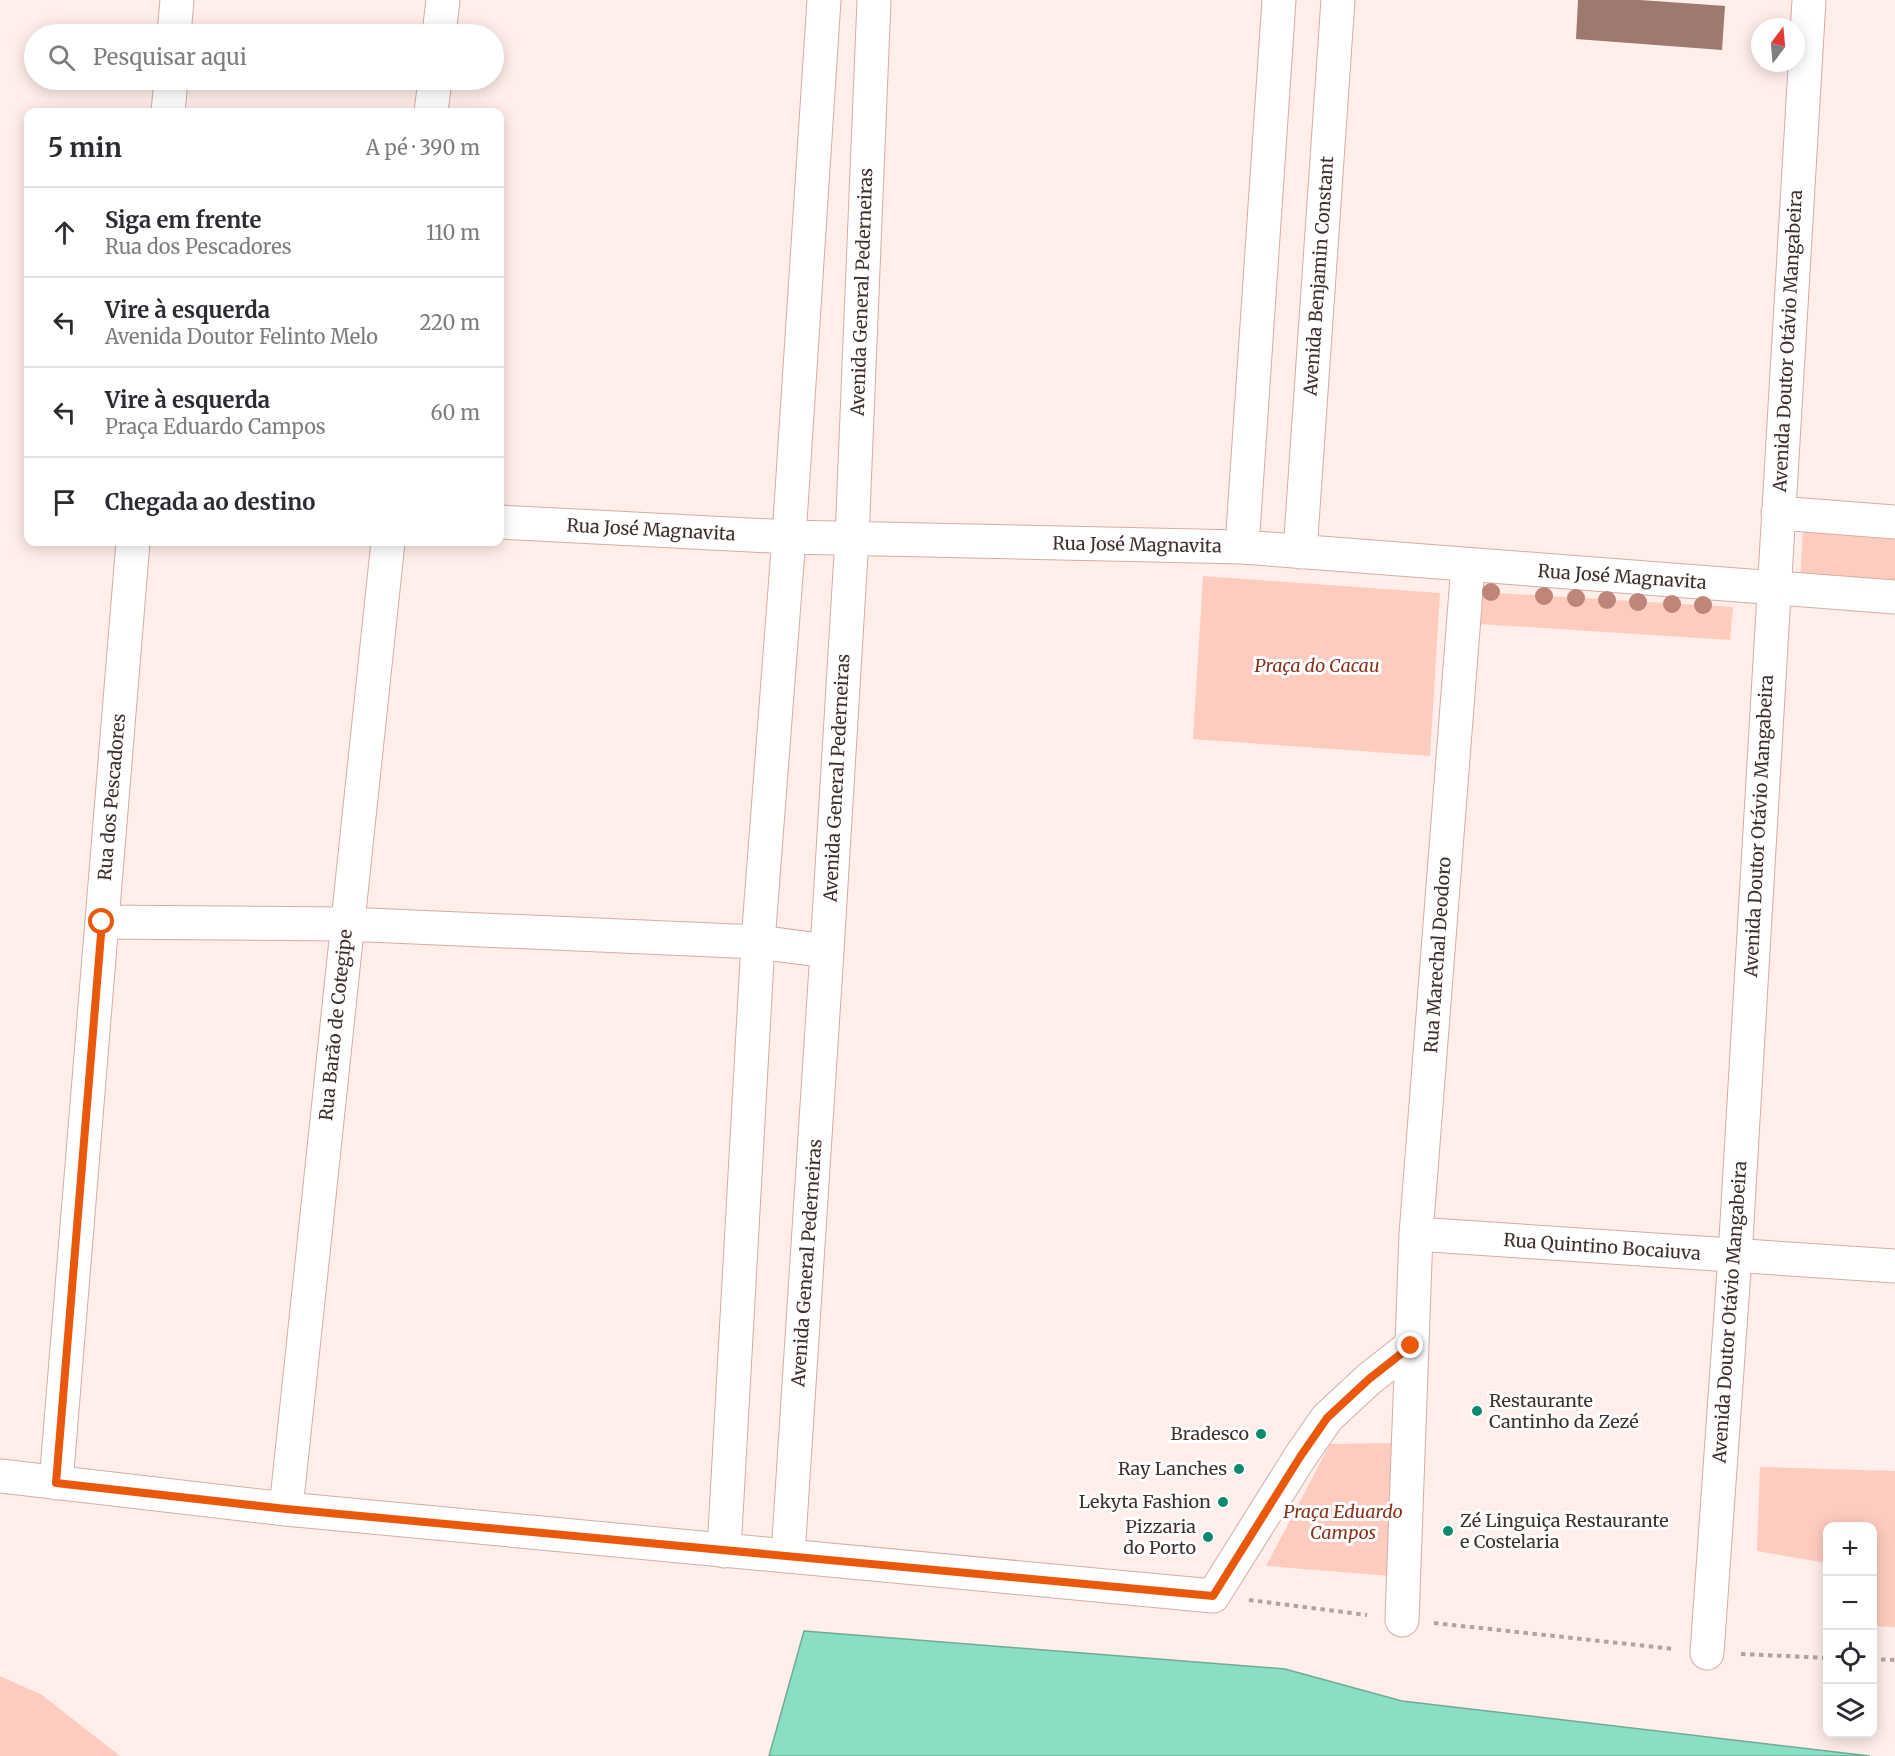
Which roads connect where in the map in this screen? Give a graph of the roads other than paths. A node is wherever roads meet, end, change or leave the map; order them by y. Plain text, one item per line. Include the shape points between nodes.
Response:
1 (177, 0) edge
2 (443, 0) edge
3 (824, 0) edge
4 (874, 0) edge
5 (1279, 0) edge
6 (1338, 0) edge
7 (1809, 0) edge
8 (175, 24) edge
9 (440, 24) edge
10 (170, 90) edge
11 (434, 90) edge
12 (168, 108) edge
13 (432, 108) edge
14 (1778, 513) junction
15 (504, 522) edge
16 (1895, 522) edge
17 (789, 537) junction
18 (852, 538) junction
19 (133, 546) edge
20 (388, 546) edge
21 (1242, 547) junction
22 (1300, 552) junction
23 (1468, 565) junction
24 (1773, 588) junction
25 (1895, 597) edge
26 (102, 922) junction
27 (346, 924) junction
28 (758, 942) junction
29 (827, 951) junction
30 (1416, 1234) junction
31 (1735, 1256) junction
32 (1895, 1266) edge
33 (1411, 1346) junction
34 (0, 1476) edge
35 (56, 1483) junction
36 (286, 1509) junction
37 (724, 1551) junction
38 (788, 1555) junction
39 (1402, 1620) road end
40 (1707, 1653) road end

1 - 8 street
2 - 9 street
3 - 17 street
4 - 18 street, Avenida General Pederneiras
5 - 21 street
6 - 22 street, Avenida Benjamin Constant
7 - 14 street, Avenida Doutor Otávio Mangabeira
10 - 12 street
11 - 13 street
14 - 16 street
14 - 24 street, Avenida Doutor Otávio Mangabeira
15 - 17 street, Rua José Magnavita
17 - 18 street, Rua José Magnavita
17 - 28 street
18 - 21 street, Rua José Magnavita
18 - 29 street, Avenida General Pederneiras
19 - 26 street, Rua dos Pescadores
20 - 27 street, Rua Barão de Cotegipe
21 - 22 street, Rua José Magnavita
22 - 23 street, Rua José Magnavita
23 - 24 street, Rua José Magnavita
23 - 30 street, Rua Marechal Deodoro
24 - 25 street, Rua José Magnavita
24 - 31 street, Avenida Doutor Otávio Mangabeira
26 - 27 street
26 - 35 street, Rua dos Pescadores
27 - 28 street
27 - 36 street, Rua Barão de Cotegipe
28 - 29 street
28 - 37 street
29 - 38 street, Avenida General Pederneiras
30 - 31 street, Rua Quintino Bocaiuva
30 - 33 street, Rua Marechal Deodoro
31 - 32 street, Rua Quintino Bocaiuva
31 - 40 street, Avenida Doutor Otávio Mangabeira
33 - 38 street via 1327,1418 1213,1596
33 - 39 street
34 - 35 street
35 - 36 street
36 - 37 street
37 - 38 street

